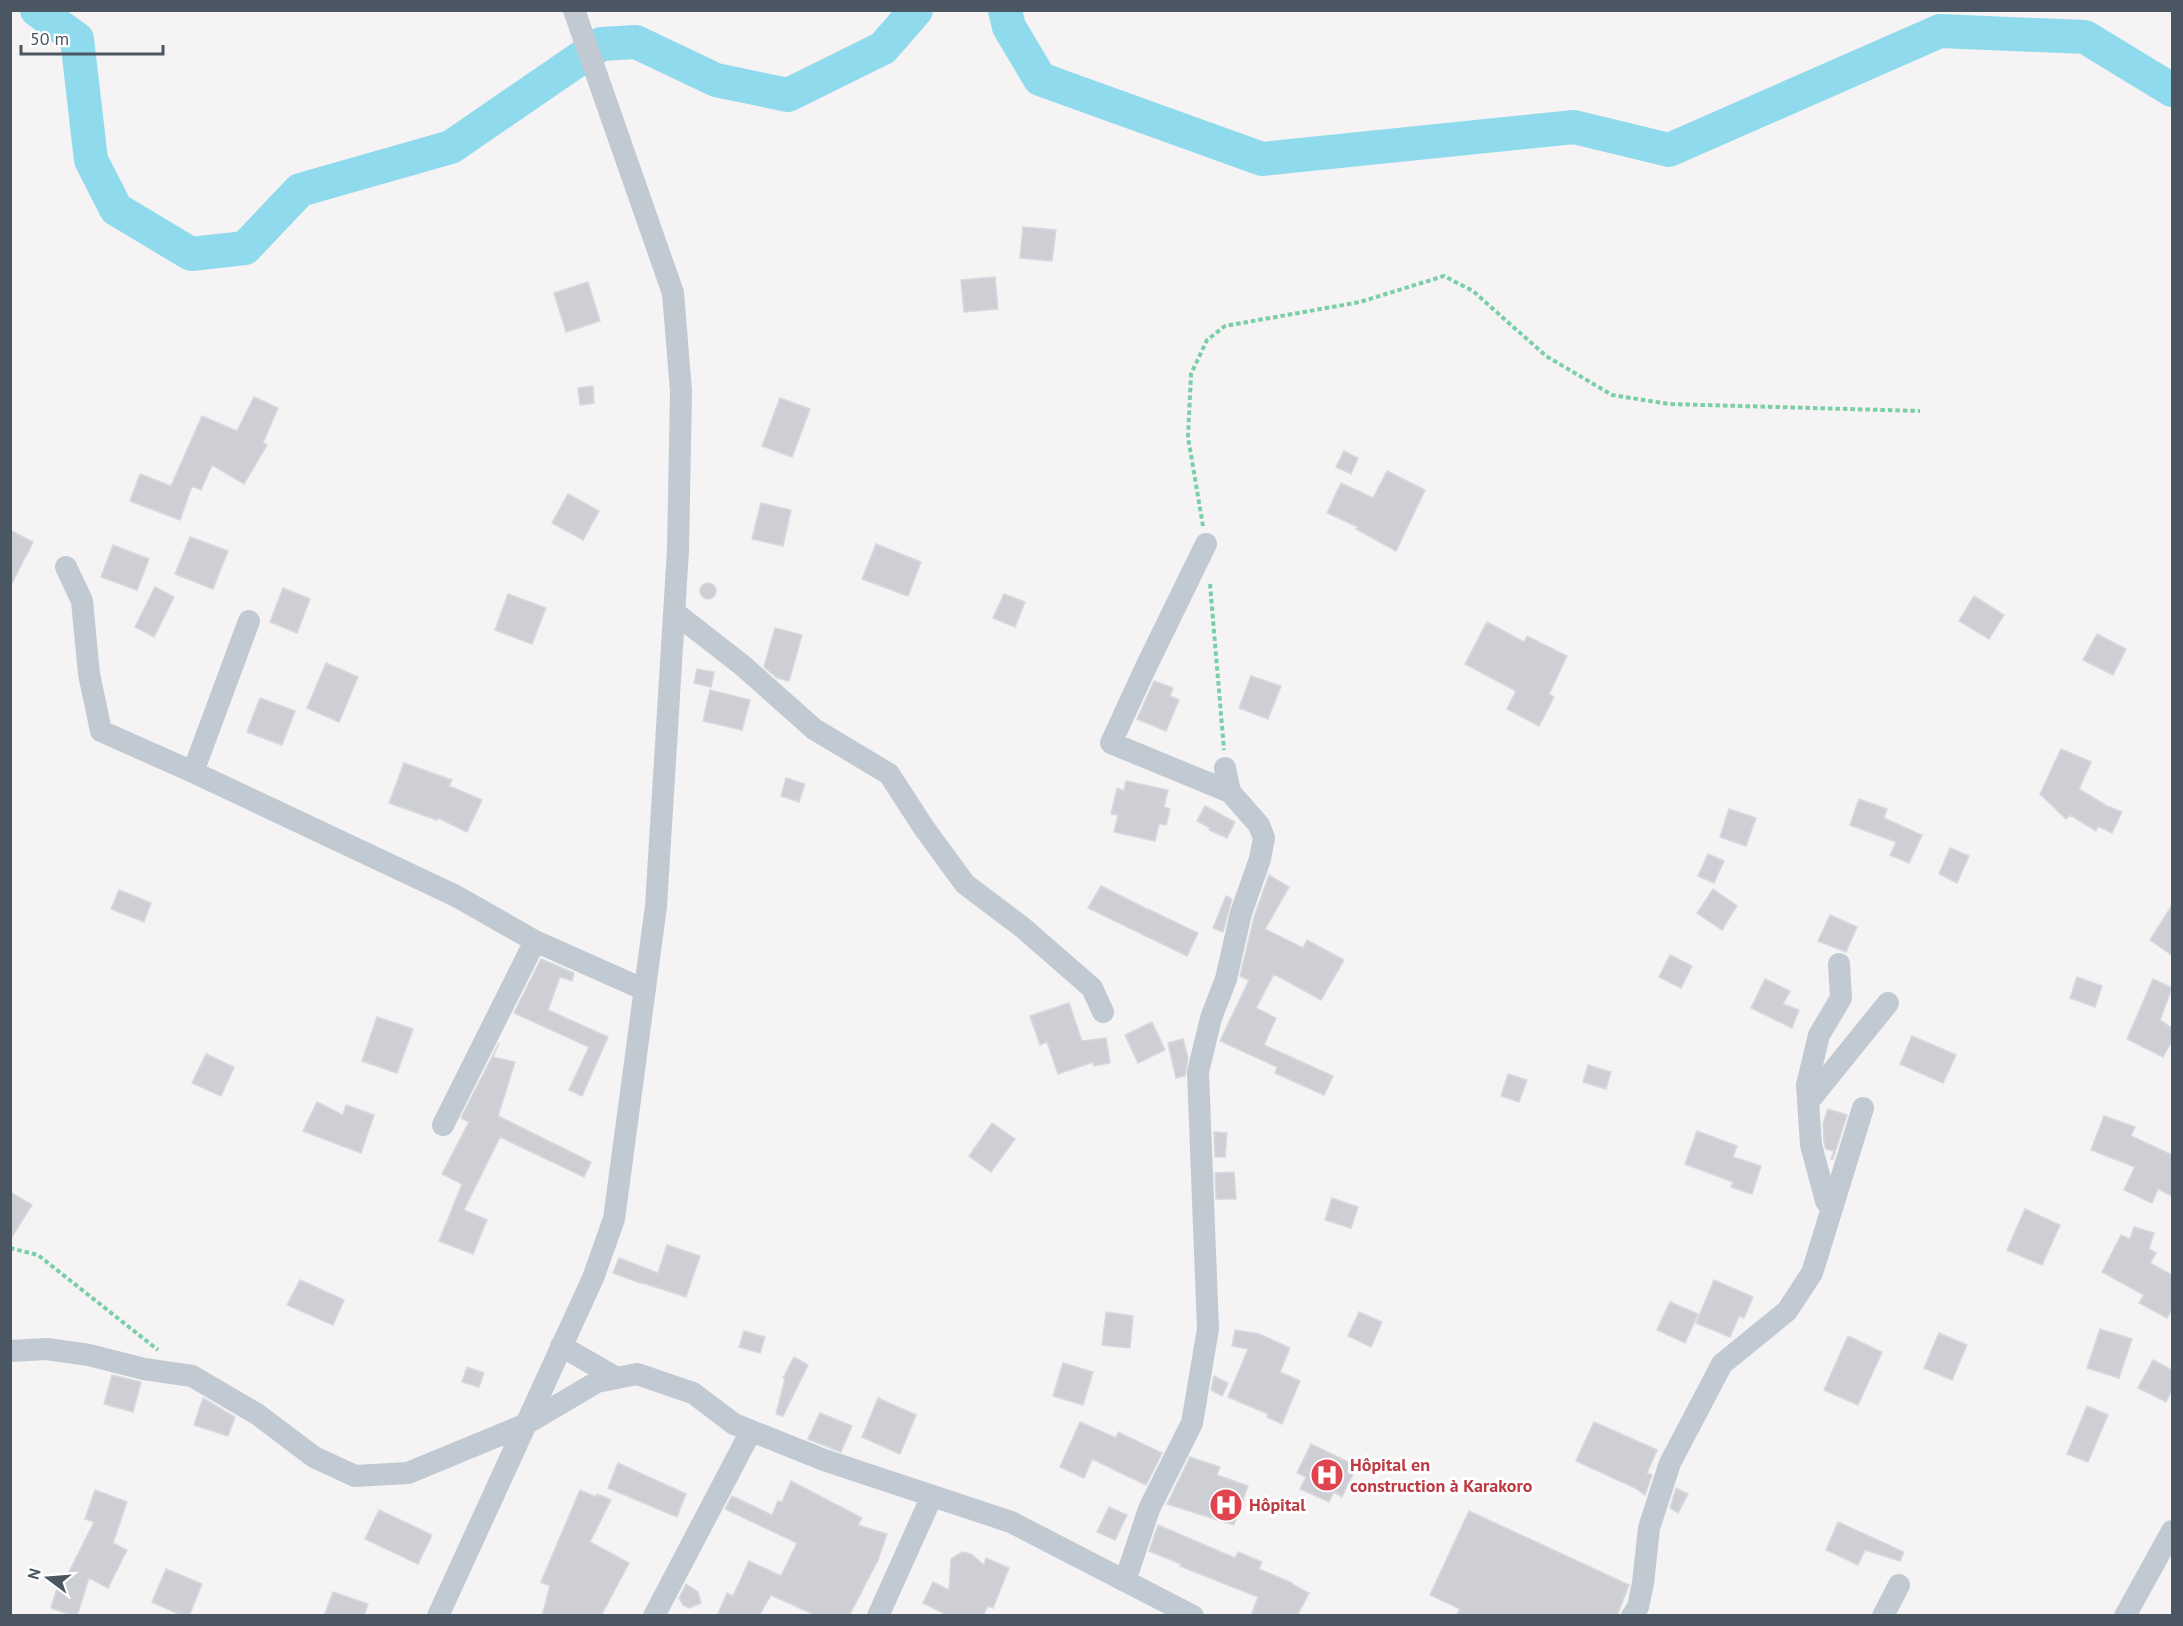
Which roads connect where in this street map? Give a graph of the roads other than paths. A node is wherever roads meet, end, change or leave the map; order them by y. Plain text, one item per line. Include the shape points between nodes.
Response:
1 (574, 10) edge
2 (1206, 544) road end
3 (66, 567) dead end
4 (674, 612) junction
5 (249, 621) dead end
6 (1225, 768) road end
7 (194, 772) junction
8 (1230, 792) junction
9 (535, 941) junction
10 (1839, 964) dead end
11 (645, 990) junction
12 (1888, 1003) dead end
13 (1103, 1012) dead end
14 (1808, 1102) junction
15 (1863, 1108) dead end
16 (443, 1125) dead end
17 (1832, 1208) junction
18 (561, 1346) junction
19 (10, 1351) edge
20 (617, 1378) junction
21 (524, 1425) junction
22 (751, 1431) junction
23 (932, 1496) junction
24 (2172, 1531) edge
25 (1125, 1581) junction
26 (1899, 1585) dead end
27 (438, 1616) edge
28 (654, 1616) edge
29 (878, 1616) edge
30 (1193, 1616) edge
31 (1632, 1616) edge
32 (1882, 1616) edge
33 (2125, 1616) edge

1 - 4 street via 673,293 681,391
2 - 8 street via 1111,743
3 - 7 street via 82,601 89,674 101,731
4 - 11 street via 656,906
4 - 13 street via 742,664 814,729 888,774 965,884 1092,988
5 - 7 street
6 - 8 street
7 - 9 street via 456,896
8 - 25 street via 1264,838 1198,1072 1208,1329 1192,1423 1149,1509
9 - 11 street
9 - 16 street
10 - 14 street via 1841,998 1819,1035 1807,1085
11 - 18 street via 614,1220 593,1278
12 - 14 street
14 - 17 street via 1811,1145 1826,1202
15 - 17 street
17 - 31 street via 1812,1273 1787,1311 1722,1364 1670,1462 1649,1528 1643,1583
18 - 20 street
18 - 21 street
19 - 21 street via 47,1349 192,1376 257,1414 314,1457 355,1476 408,1473
20 - 21 street via 597,1382
20 - 22 street via 637,1374 693,1393 734,1424
21 - 27 street
22 - 23 street
22 - 28 street
23 - 25 street via 1011,1522
23 - 29 street
24 - 33 street
25 - 30 street
26 - 32 street

